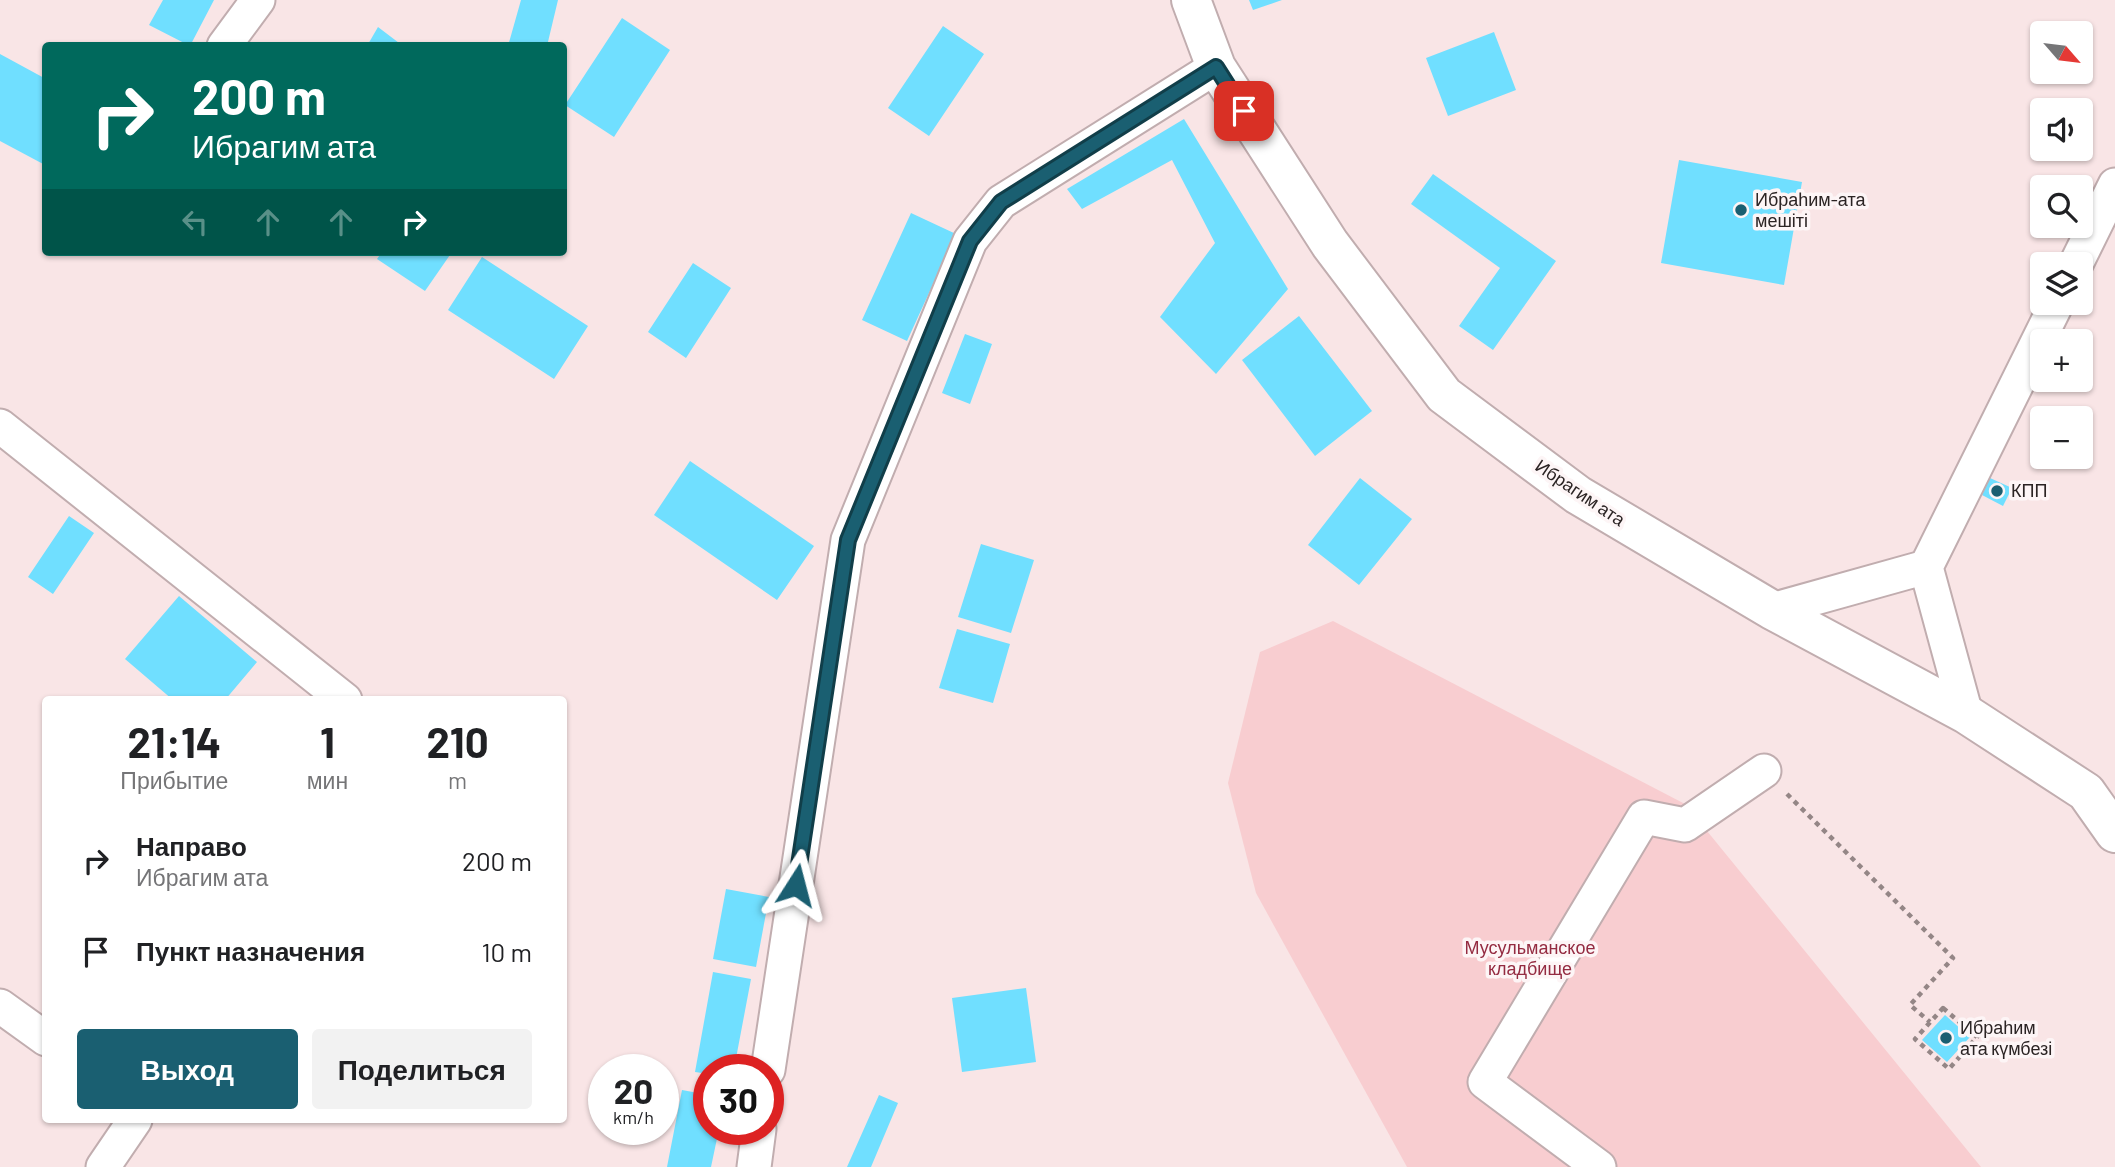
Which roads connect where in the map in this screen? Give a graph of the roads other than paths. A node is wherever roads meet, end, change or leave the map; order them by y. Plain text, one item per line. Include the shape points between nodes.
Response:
1 (258, 0) edge
2 (1191, 0) edge
3 (227, 42) edge
4 (1216, 67) junction
5 (2115, 185) edge
6 (2082, 252) edge
7 (2051, 315) edge
8 (0, 426) edge
9 (1926, 567) junction
10 (1772, 610) junction
11 (340, 696) edge
12 (1966, 714) junction
13 (1764, 771) road end
14 (2115, 833) edge
15 (0, 1006) edge
16 (42, 1036) edge
17 (770, 1054) edge
18 (133, 1123) edge
19 (757, 1145) edge
20 (103, 1167) edge
21 (754, 1167) edge
22 (1599, 1167) edge

1 - 3 street
2 - 4 street, Ибрагим ата
4 - 10 street, Ибрагим ата via 1330,244 1444,395 1578,495
4 - 17 street via 1001,202 970,241 848,540
5 - 6 street
7 - 9 street
8 - 11 street
9 - 10 street
9 - 12 street
10 - 12 street, Ибрагим ата
12 - 14 street, Ибрагим ата via 2086,792
13 - 22 street via 1685,825 1644,817 1485,1082
15 - 16 street
18 - 20 street
19 - 21 street

